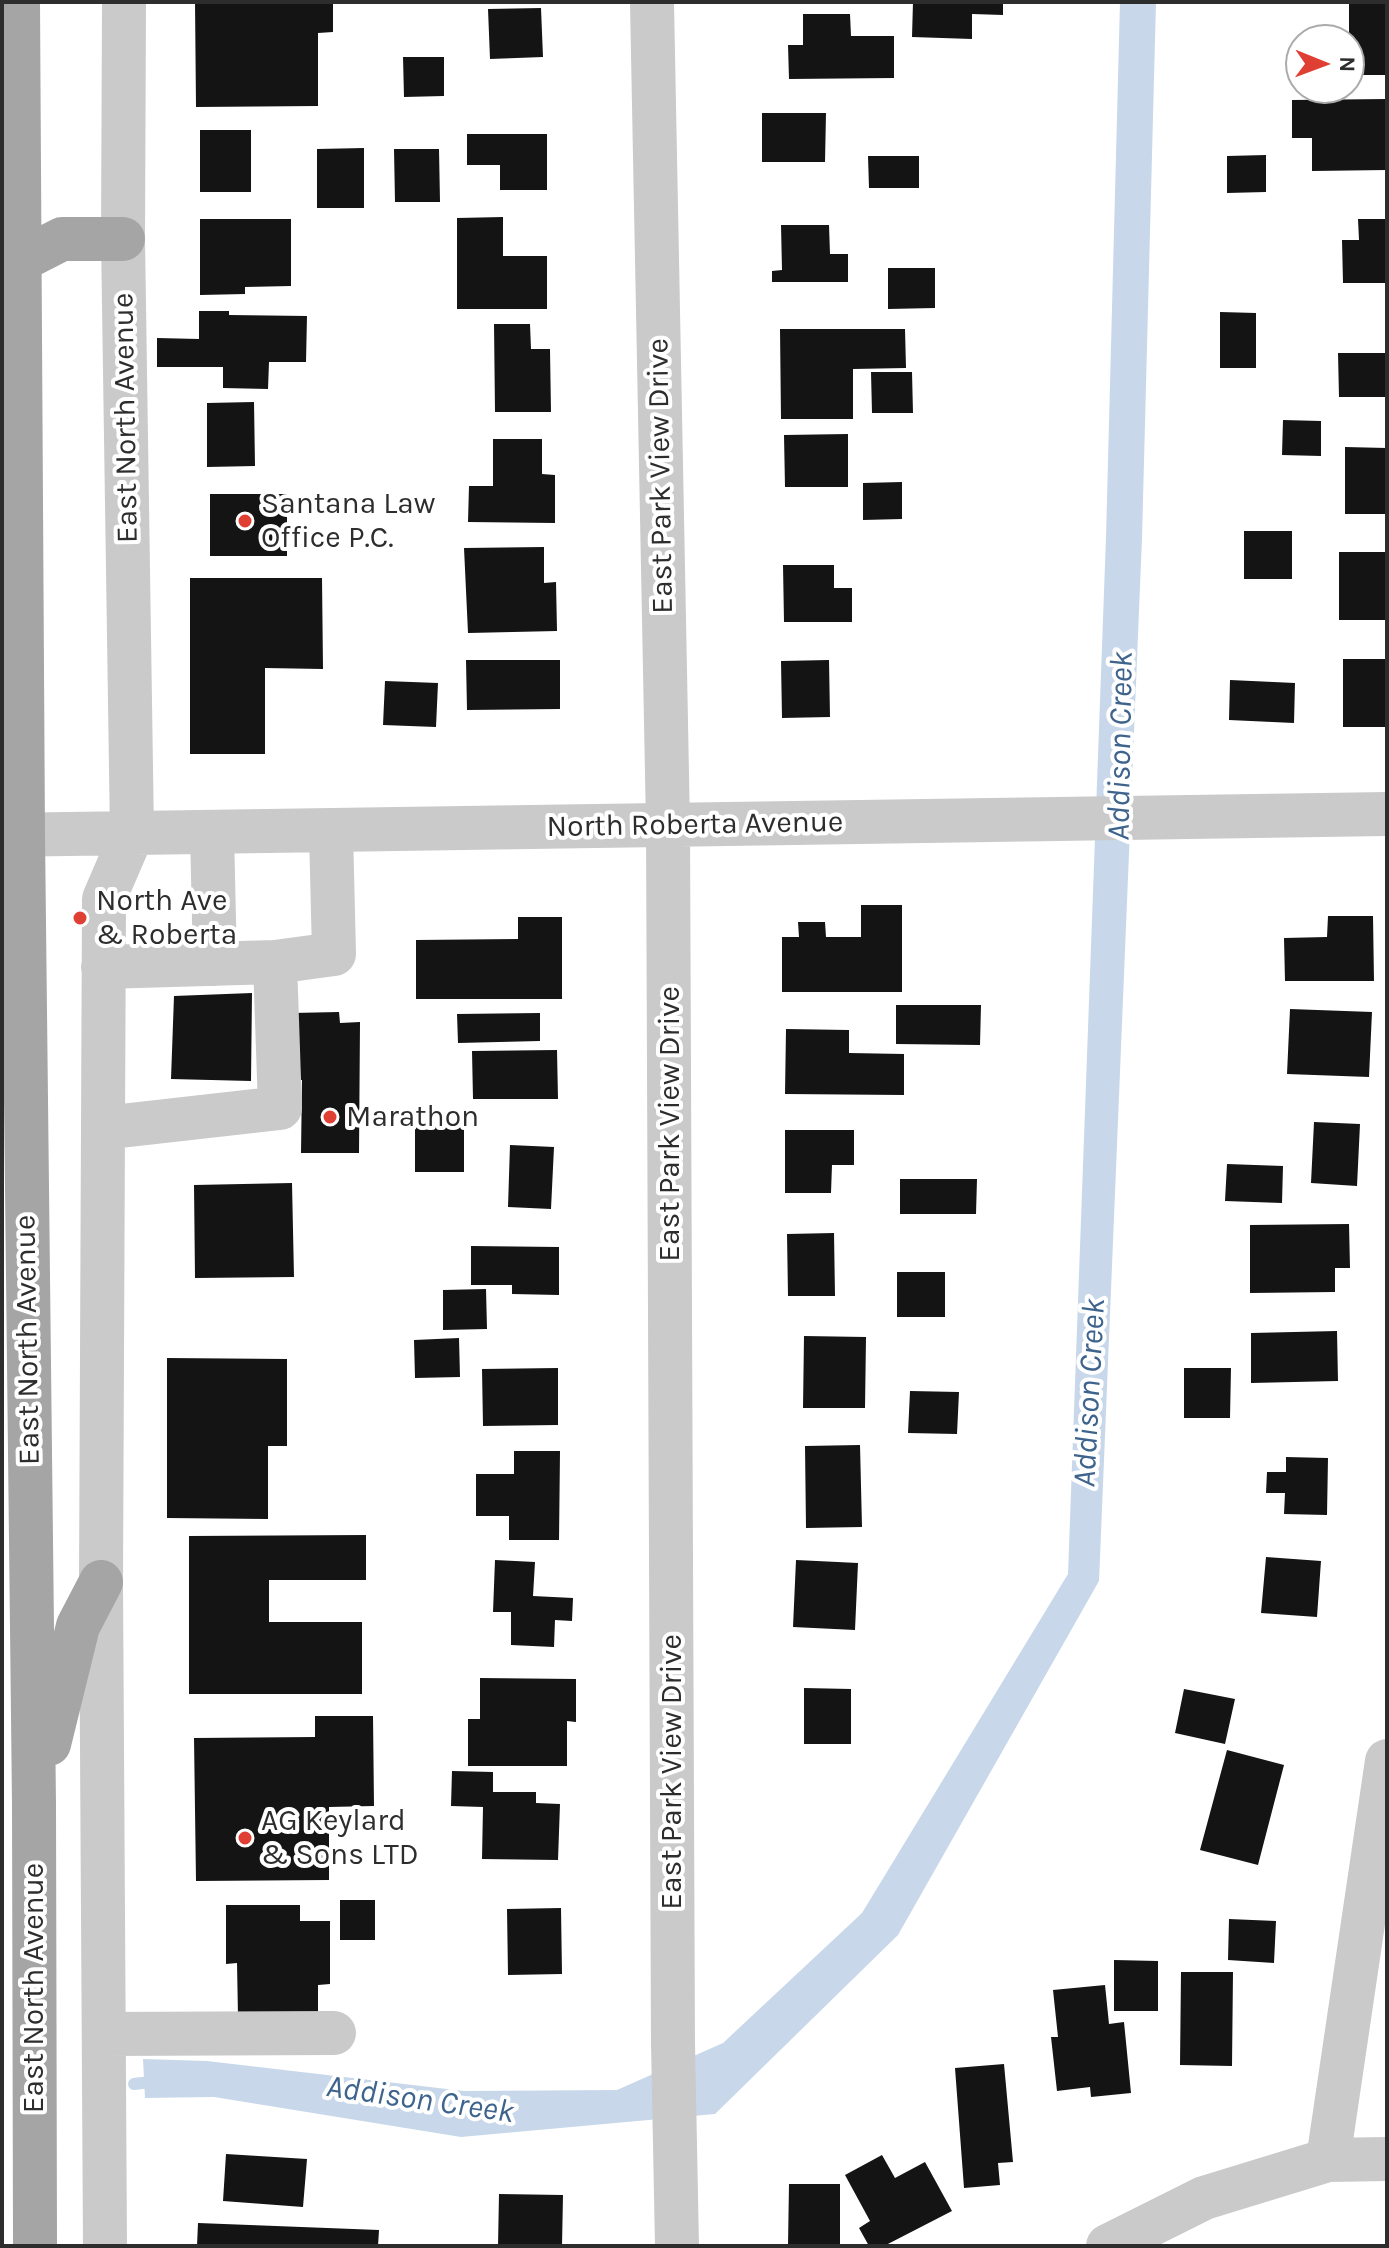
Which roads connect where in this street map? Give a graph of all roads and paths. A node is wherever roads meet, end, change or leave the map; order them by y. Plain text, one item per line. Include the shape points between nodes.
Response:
1 (18, 2) edge
2 (124, 2) edge
3 (652, 2) edge
4 (123, 239) junction
5 (21, 260) junction
6 (1387, 814) edge
7 (668, 825) junction
8 (331, 831) junction
9 (212, 832) junction
10 (132, 834) junction
11 (12, 835) edge
12 (275, 962) junction
13 (215, 964) junction
14 (103, 967) junction
15 (103, 1128) junction
16 (101, 1582) junction
17 (1387, 1761) edge
18 (34, 1804) junction
19 (334, 2033) dead end
20 (104, 2034) junction
21 (1387, 2159) edge
22 (1328, 2160) junction
23 (35, 2246) edge
24 (105, 2246) edge
25 (677, 2246) edge
26 (1108, 2246) edge

1 - 5 main road, East North Avenue
2 - 4 street, East North Avenue
3 - 7 street, East Park View Drive
4 - 5 main road via 62,239
4 - 10 street, East North Avenue
5 - 11 main road, East North Avenue
6 - 7 street, North Roberta Avenue
7 - 8 street, North Roberta Avenue
7 - 25 street, East Park View Drive
8 - 9 street, North Roberta Avenue
8 - 12 street via 334,954
9 - 10 street, North Roberta Avenue
9 - 13 street
10 - 11 street, North Roberta Avenue
10 - 14 street via 104,899
11 - 18 main road, East North Avenue
12 - 13 street
12 - 15 street via 280,1108
13 - 14 street
14 - 15 street
15 - 16 street
16 - 18 main road via 78,1626
16 - 20 street
17 - 22 street
18 - 23 main road, East North Avenue
19 - 20 street
20 - 24 street
21 - 22 street
22 - 26 street via 1204,2198

